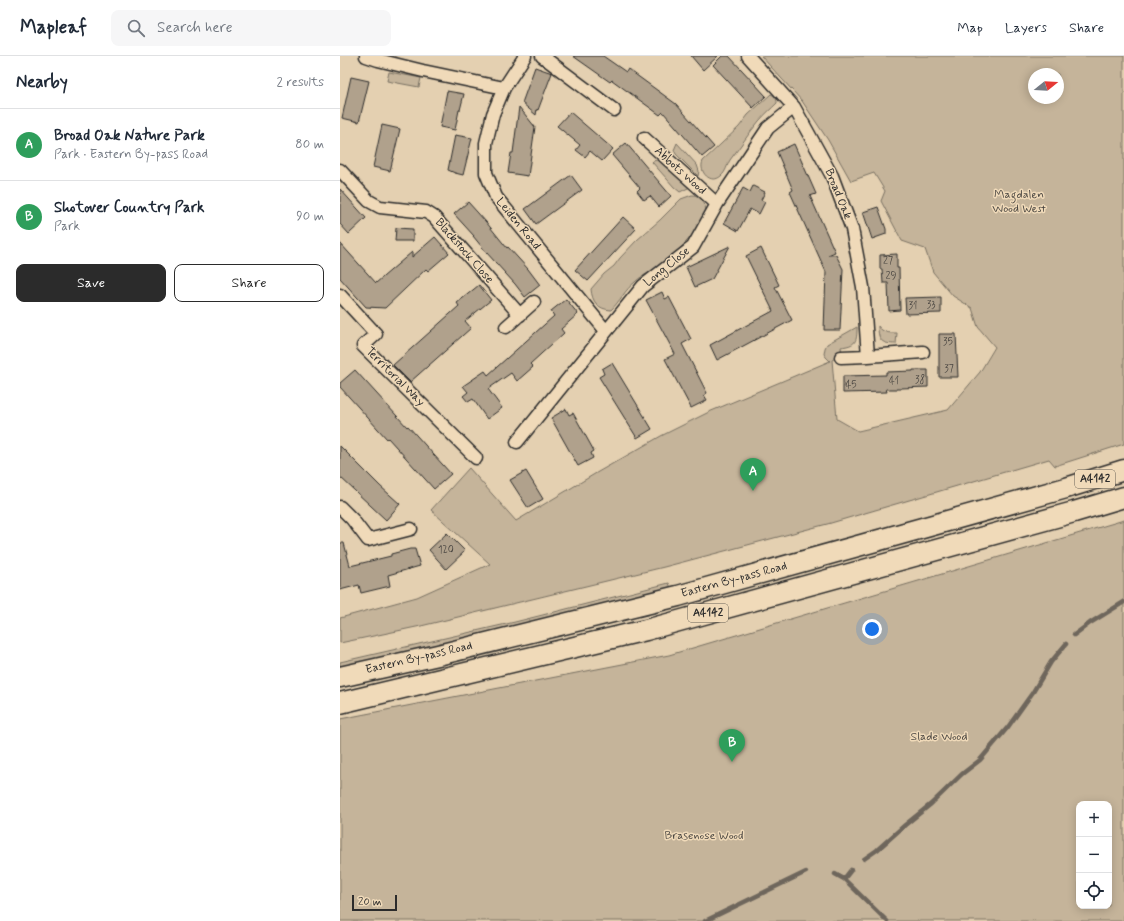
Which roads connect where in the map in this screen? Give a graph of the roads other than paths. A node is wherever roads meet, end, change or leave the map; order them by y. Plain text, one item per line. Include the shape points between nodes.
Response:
1 (366, 56) edge
2 (525, 56) edge
3 (542, 56) edge
4 (748, 56) edge
5 (504, 88) junction
6 (794, 106) junction
7 (614, 110) dead end
8 (644, 138) dead end
9 (340, 170) edge
10 (716, 204) junction
11 (340, 295) edge
12 (534, 302) dead end
13 (520, 314) junction
14 (506, 326) dead end
15 (606, 331) junction
16 (924, 352) dead end
17 (868, 356) junction
18 (841, 357) dead end
19 (517, 442) dead end
20 (476, 458) dead end
21 (1124, 470) edge
22 (1124, 497) edge
23 (340, 507) edge
24 (411, 529) dead end
25 (340, 677) edge
26 (340, 703) edge

1 - 5 street
2 - 5 street, Leiden Road
3 - 7 street
4 - 6 street, Broad Oak
5 - 15 street, Leiden Road via 493,114 486,143 486,173 496,197
6 - 10 street, Long Close via 768,128
6 - 17 street, Broad Oak via 832,176 852,229 863,287
8 - 10 street, Abbots Wood
9 - 13 street, Blackstock Close via 369,201 380,207 426,212 434,217
10 - 15 street, Long Close via 693,247 643,286
11 - 20 street, Territorial Way via 376,334 363,346
12 - 13 street
13 - 14 street
15 - 19 street, Long Close
16 - 17 street
17 - 18 street
21 - 25 highway, Eastern By-pass Road / A4142 via 678,596
22 - 26 highway, Eastern By-pass Road / A4142 via 646,630
23 - 24 street via 368,540

